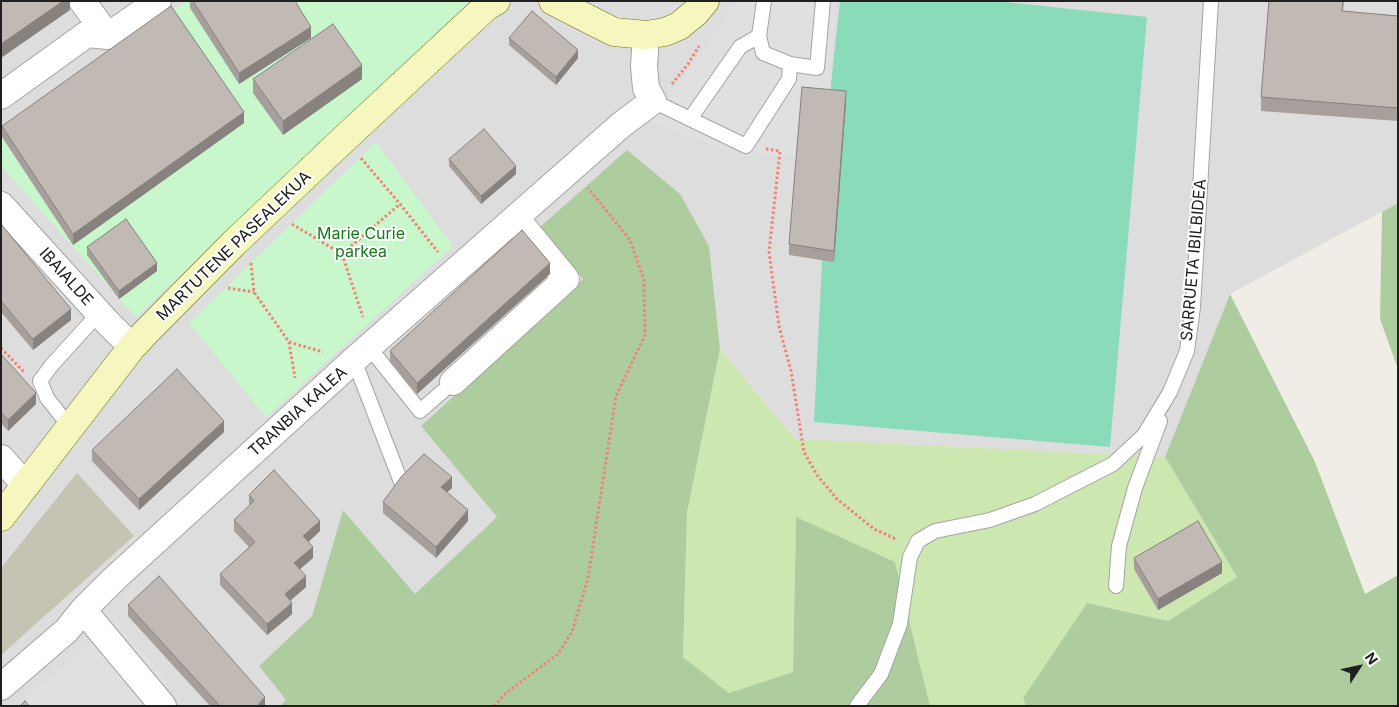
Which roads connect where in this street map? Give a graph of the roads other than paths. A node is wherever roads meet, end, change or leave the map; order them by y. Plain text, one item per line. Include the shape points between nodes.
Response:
1 (82, 1) edge
2 (158, 1) edge
3 (496, 1) edge
4 (553, 1) edge
5 (705, 1) edge
6 (764, 1) edge
7 (823, 1) edge
8 (1211, 1) edge
9 (108, 36) junction
10 (646, 36) junction
11 (759, 36) junction
12 (790, 64) junction
13 (1, 96) edge
14 (653, 101) junction
15 (690, 119) junction
16 (1, 205) edge
17 (516, 218) junction
18 (99, 312) junction
19 (132, 347) junction
20 (362, 354) junction
21 (448, 386) joint
22 (1170, 392) junction
23 (70, 427) junction
24 (1, 458) edge
25 (401, 482) edge
26 (26, 486) junction
27 (1, 517) edge
28 (1116, 586) dead end
29 (83, 610) junction
30 (1, 687) edge
31 (156, 703) edge
32 (857, 706) edge

1 - 9 street
2 - 9 street
3 - 19 main road, MARTUTENE PASEALEKUA via 234,243
4 - 10 main road via 614,32
5 - 10 main road via 678,26
6 - 11 lane
7 - 12 lane via 817,68
8 - 22 lane, SARRUETA IBILBIDEA via 1193,307 1187,351
9 - 13 street via 87,34
10 - 14 street via 646,88
11 - 12 lane via 763,53
11 - 15 lane via 740,46
12 - 15 lane via 789,79 746,146
14 - 15 lane
14 - 17 street, TRANBIA KALEA via 620,125
16 - 18 street, IBAIALDE
17 - 20 street, TRANBIA KALEA
17 - 21 street via 566,279
18 - 19 street, IBAIALDE
18 - 23 lane via 40,381 47,398
19 - 23 main road, MARTUTENE PASEALEKUA
20 - 21 lane via 420,411
20 - 25 lane
20 - 29 street, TRANBIA KALEA
22 - 28 lane via 1119,546
22 - 32 lane, SARRUETA IBILBIDEA via 1144,435 1113,464 1035,504 990,520 934,531 918,541 910,558 900,624 881,674
23 - 26 main road, MARTUTENE PASEALEKUA
24 - 26 street
26 - 27 main road, MARTUTENE PASEALEKUA
29 - 30 street, TRANBIA KALEA via 67,630
29 - 31 street

